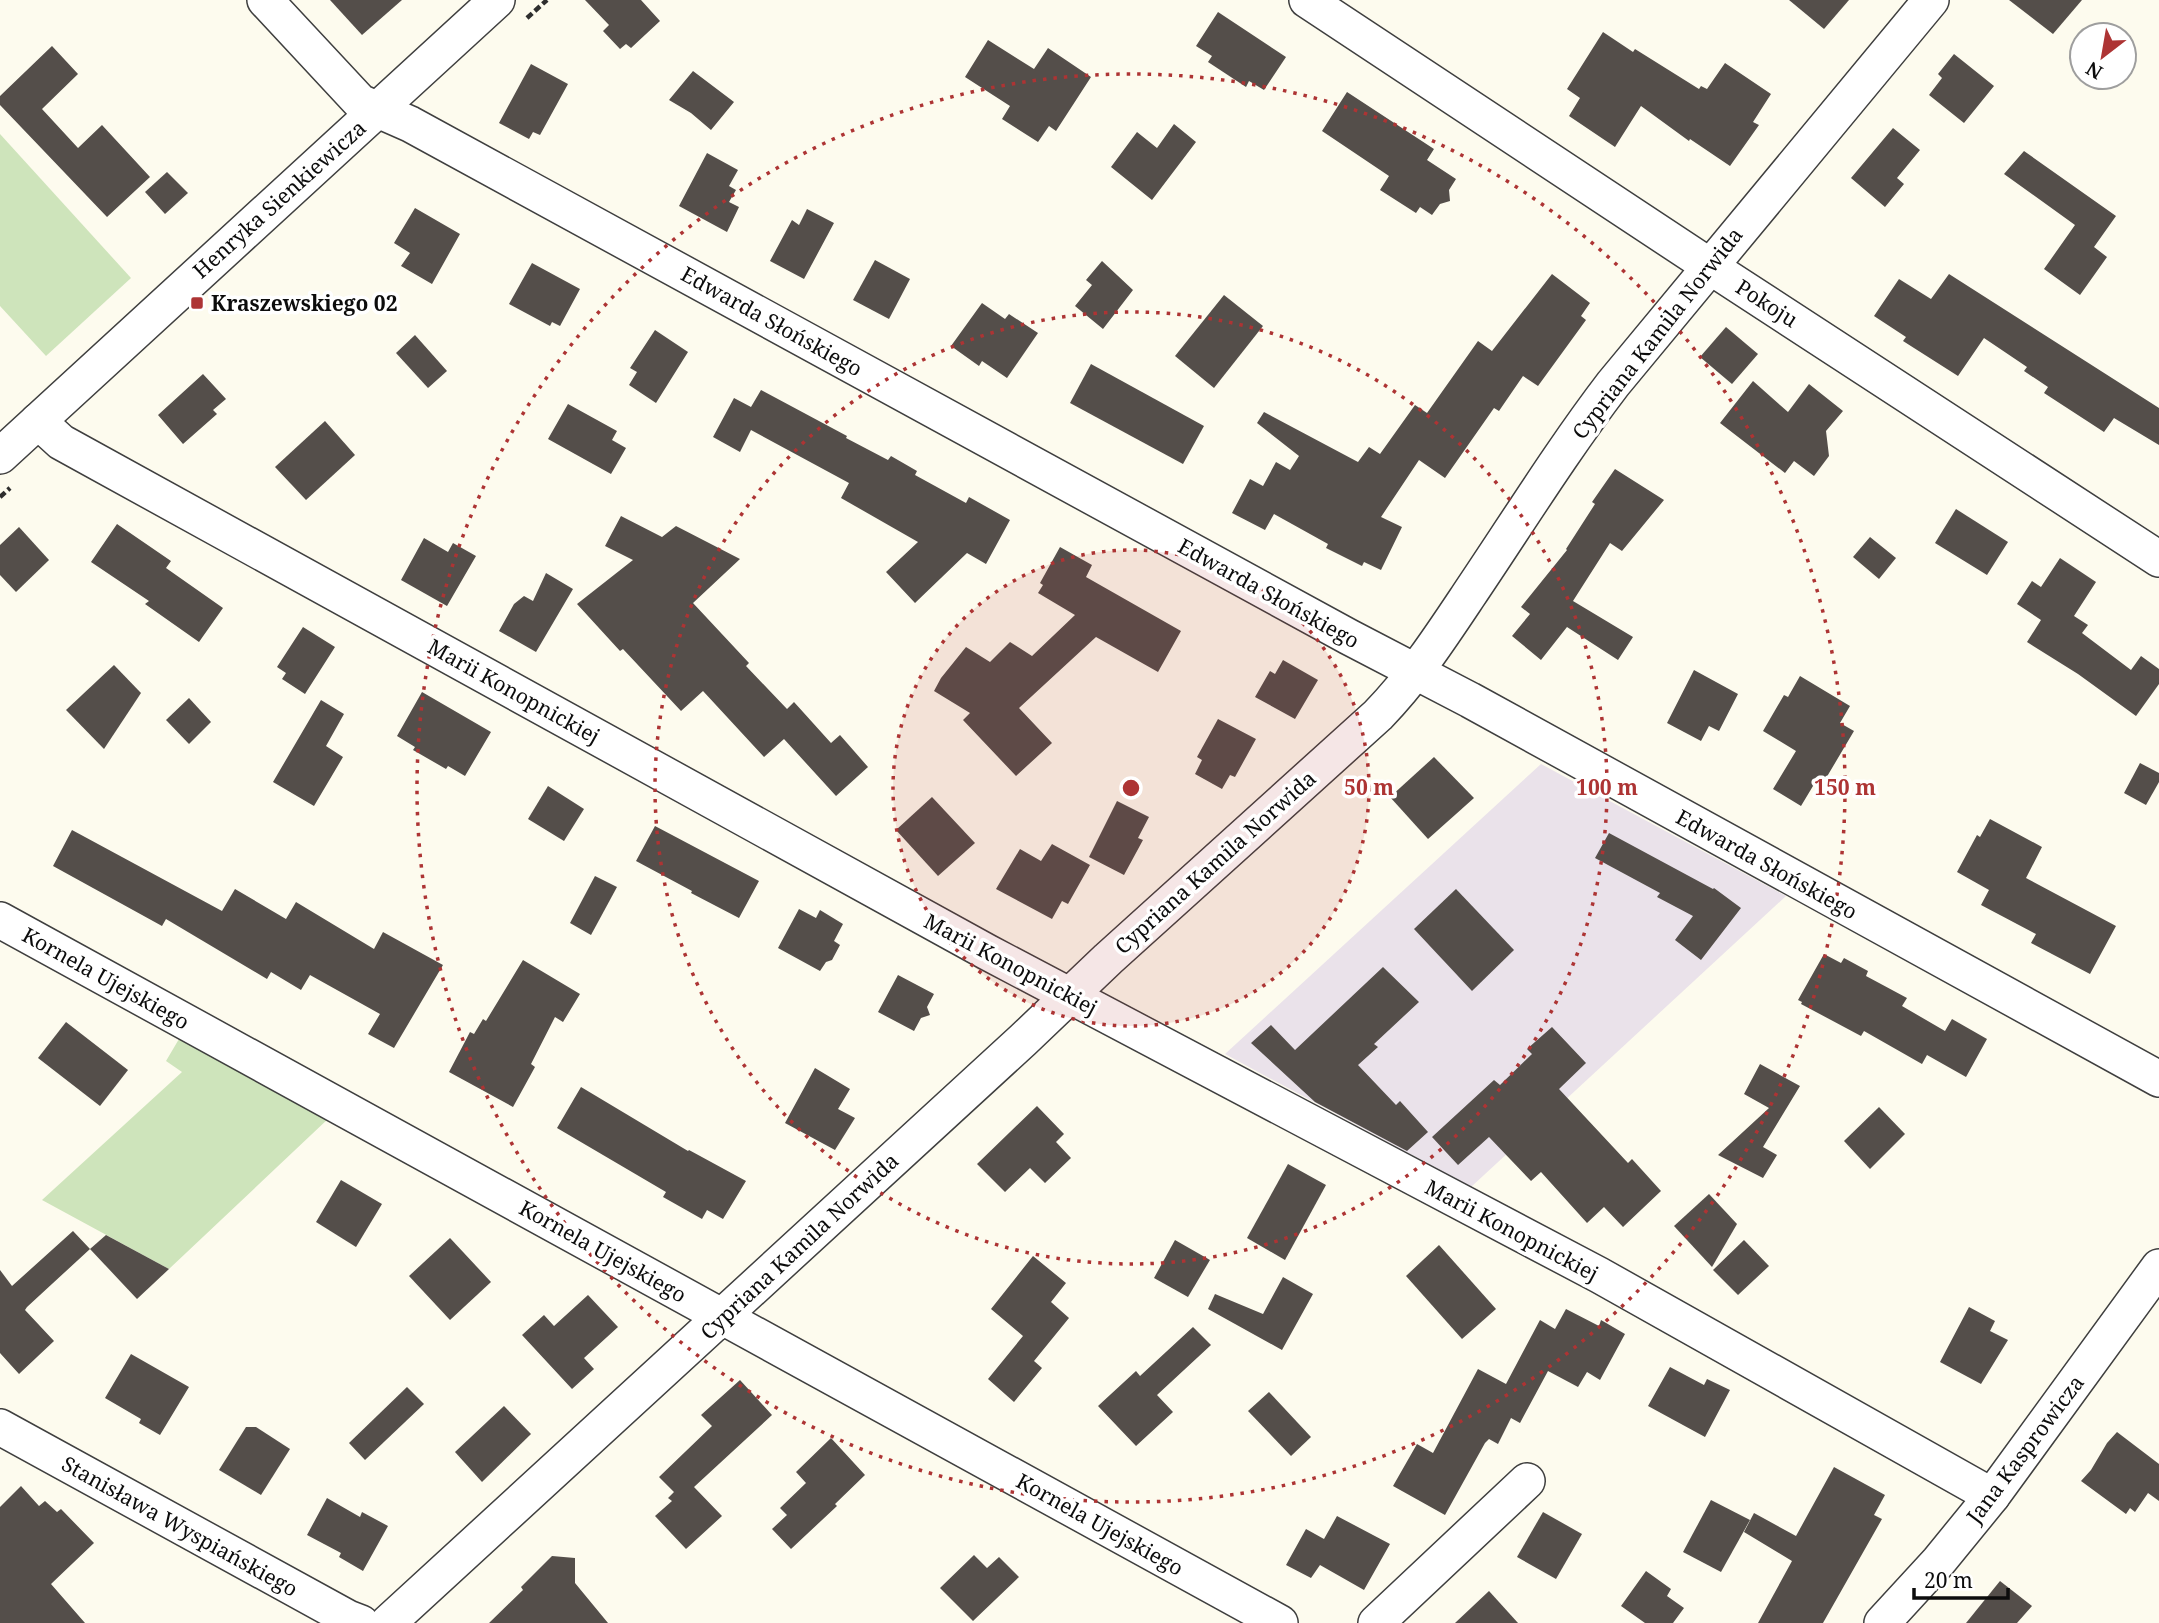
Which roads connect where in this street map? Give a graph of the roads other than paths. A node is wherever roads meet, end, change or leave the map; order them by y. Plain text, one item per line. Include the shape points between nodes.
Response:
1 (265, 0) edge
2 (497, 0) edge
3 (1307, 0) edge
4 (1931, 0) edge
5 (378, 109) junction
6 (1710, 266) junction
7 (38, 421) junction
8 (0, 456) edge
9 (2159, 559) edge
10 (1417, 672) junction
11 (0, 920) edge
12 (1070, 996) junction
13 (2159, 1079) edge
14 (2159, 1267) edge
15 (723, 1317) junction
16 (0, 1427) edge
17 (1527, 1481) dead end
18 (1992, 1496) junction
19 (361, 1623) edge
20 (388, 1623) edge
21 (1280, 1623) edge
22 (1376, 1623) edge
23 (1882, 1623) edge

1 - 5 street, Edwarda Słońskiego via 360,102
2 - 5 street, Henryka Sienkiewicza
3 - 6 street, Pokoju
4 - 6 street, Cypriana Kamila Norwida
5 - 7 street, Henryka Sienkiewicza
5 - 10 street, Edwarda Słońskiego
6 - 9 street, Pokoju
6 - 10 street, Cypriana Kamila Norwida via 1598,403
7 - 8 street, Henryka Sienkiewicza
7 - 12 street, Marii Konopnickiej via 73,449
10 - 12 street, Cypriana Kamila Norwida via 1378,715
10 - 13 street, Edwarda Słońskiego
11 - 15 street, Kornela Ujejskiego
12 - 15 street, Cypriana Kamila Norwida
12 - 18 street, Marii Konopnickiej via 1599,1276
14 - 18 street, Jana Kasprowicza
15 - 20 street, Cypriana Kamila Norwida
15 - 21 street, Kornela Ujejskiego
16 - 19 street, Stanisława Wyspiańskiego
17 - 22 street
18 - 23 street, Jana Kasprowicza

